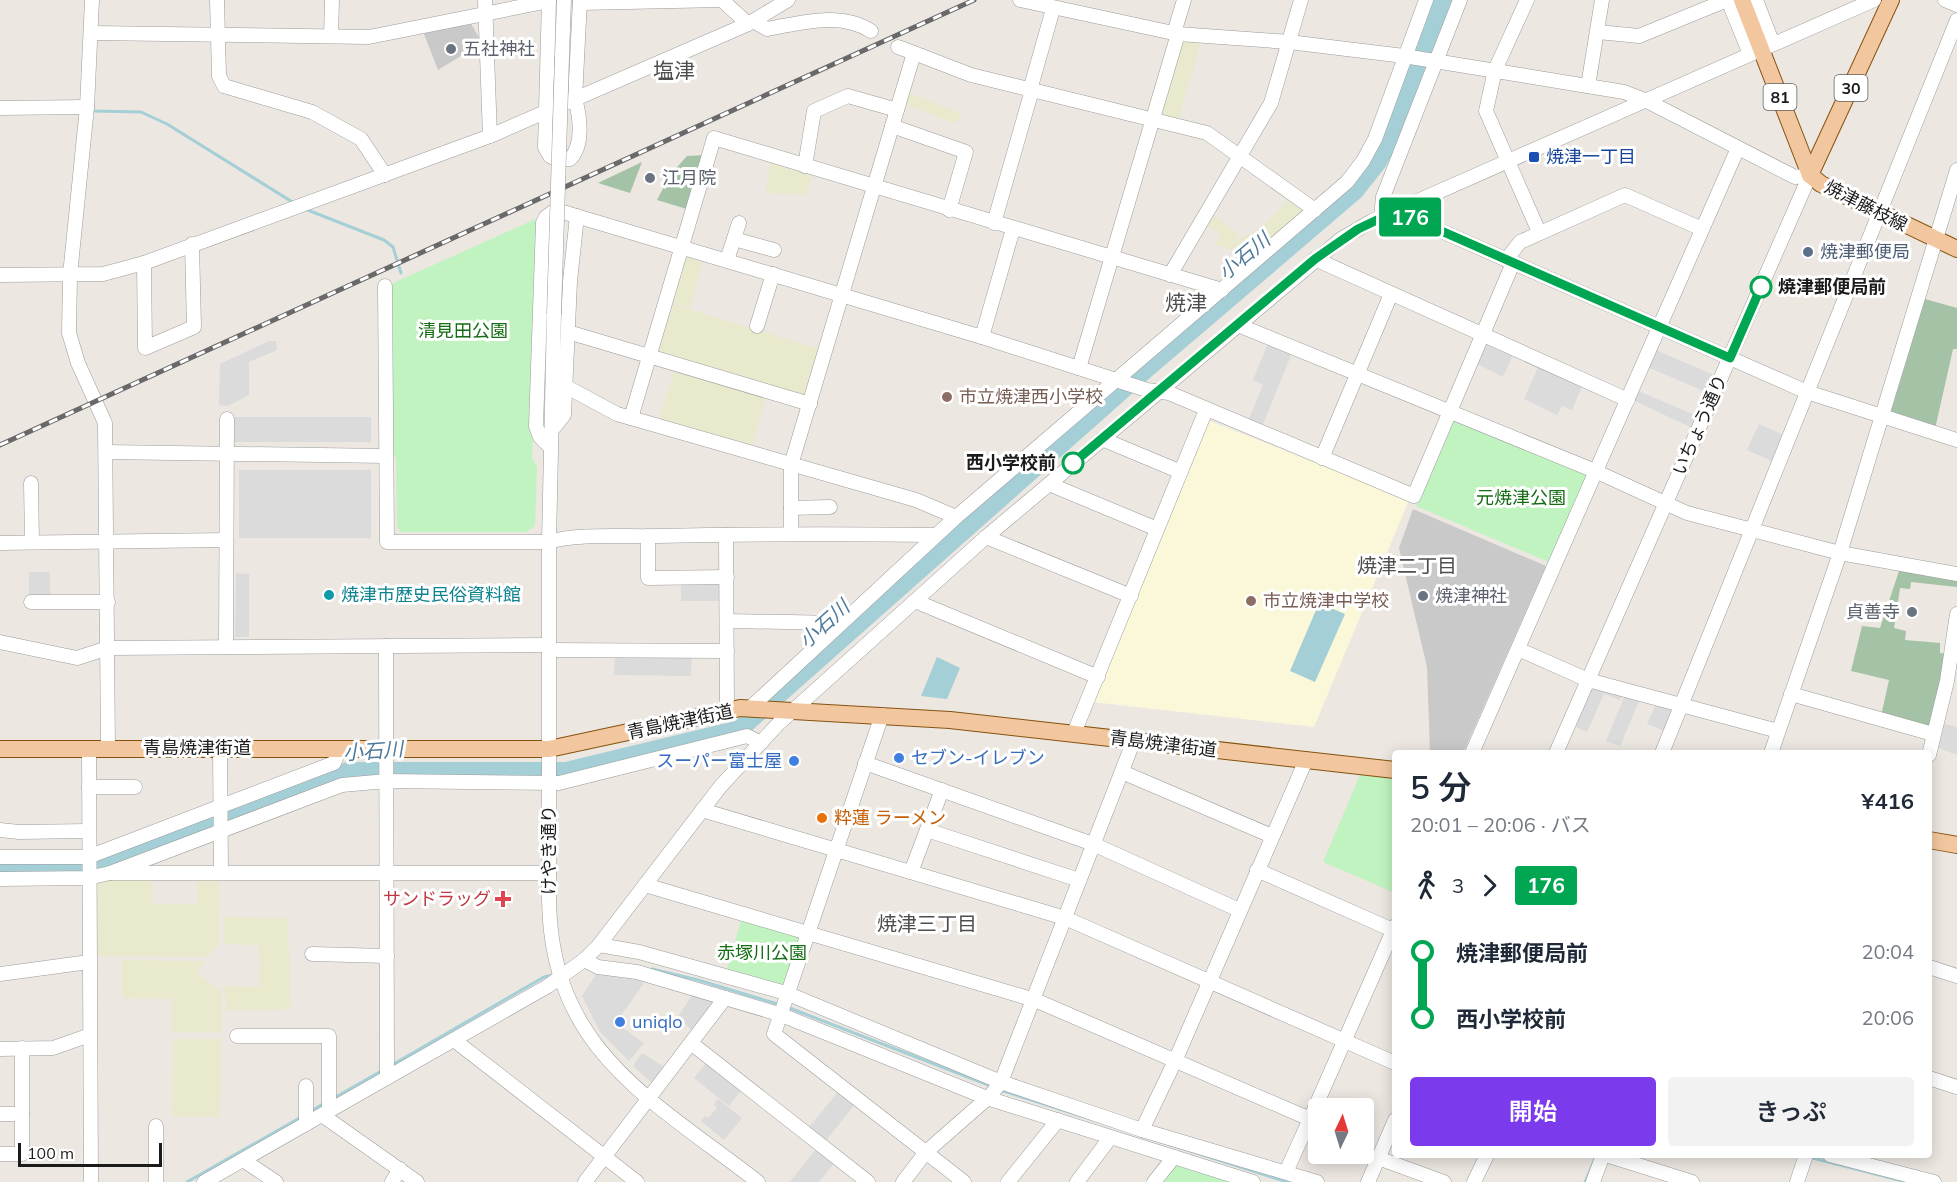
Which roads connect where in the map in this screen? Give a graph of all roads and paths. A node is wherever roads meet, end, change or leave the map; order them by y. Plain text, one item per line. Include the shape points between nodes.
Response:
1 (92, 0) edge
2 (217, 0) edge
3 (332, 0) edge
4 (564, 0) edge
5 (722, 0) edge
6 (788, 0) edge
7 (1020, 0) edge
8 (1184, 0) edge
9 (1301, 0) edge
10 (1426, 0) edge
11 (1460, 0) edge
12 (1527, 0) edge
13 (1602, 0) edge
14 (1728, 0) edge
15 (1742, 0) edge
16 (1756, 0) edge
17 (1874, 0) edge
18 (1892, 0) edge
19 (1945, 0) edge
20 (549, 1) edge
21 (580, 1) edge
22 (1957, 5) edge
23 (485, 7) edge
24 (1053, 9) junction
25 (1957, 20) edge
26 (751, 23) junction
27 (871, 31) dead end
28 (1598, 32) junction
29 (92, 33) junction
30 (1176, 33) junction
31 (217, 35) junction
32 (332, 36) junction
33 (1289, 42) junction
34 (898, 47) dead end
35 (1761, 49) junction
36 (914, 53) junction
37 (1406, 56) junction
38 (1435, 60) junction
39 (1495, 70) junction
40 (1587, 86) junction
41 (1031, 90) junction
42 (575, 99) junction
43 (1645, 100) junction
44 (0, 108) edge
45 (897, 110) junction
46 (87, 111) junction
47 (547, 111) junction
48 (1152, 120) junction
49 (892, 126) junction
50 (489, 136) junction
51 (1738, 148) junction
52 (1239, 156) junction
53 (1508, 161) junction
54 (805, 166) junction
55 (1957, 170) edge
56 (1810, 175) junction
57 (386, 176) junction
58 (874, 188) junction
59 (949, 210) junction
60 (1316, 210) junction
61 (1396, 211) junction
62 (1880, 212) junction
63 (577, 216) junction
64 (1381, 218) junction
65 (739, 223) dead end
66 (993, 224) junction
67 (1013, 229) junction
68 (1702, 229) junction
69 (1539, 232) junction
70 (734, 239) junction
71 (1934, 241) junction
72 (192, 244) junction
73 (683, 246) junction
74 (1957, 249) edge
75 (774, 250) dead end
76 (1112, 259) junction
77 (1315, 259) junction
78 (727, 260) junction
79 (1510, 261) junction
80 (144, 262) junction
81 (70, 274) junction
82 (773, 274) junction
83 (0, 275) edge
84 (1170, 275) junction
85 (385, 286) dead end
86 (1222, 290) junction
87 (1391, 294) junction
88 (842, 296) junction
89 (1238, 325) junction
90 (757, 326) dead end
91 (1659, 327) junction
92 (568, 332) junction
93 (1483, 335) junction
94 (982, 337) junction
95 (650, 355) junction
96 (1730, 358) junction
97 (1079, 368) junction
98 (1359, 374) junction
99 (1117, 380) junction
100 (565, 386) junction
101 (1158, 391) junction
102 (1807, 392) junction
103 (1628, 399) junction
104 (810, 404) junction
105 (1206, 410) junction
106 (1451, 411) junction
107 (631, 418) junction
108 (1883, 418) junction
109 (226, 419) dead end
110 (551, 431) junction
111 (1102, 439) junction
112 (1957, 440) edge
113 (550, 447) junction
114 (106, 452) junction
115 (225, 455) junction
116 (386, 456) junction
117 (1322, 458) junction
118 (791, 468) junction
119 (1595, 471) junction
120 (1181, 472) junction
121 (31, 483) dead end
122 (1049, 484) junction
123 (1666, 503) junction
124 (830, 507) dead end
125 (791, 508) junction
126 (954, 519) junction
127 (1158, 530) junction
128 (1751, 531) junction
129 (791, 533) junction
130 (726, 535) junction
131 (936, 535) junction
132 (648, 536) junction
133 (986, 537) junction
134 (225, 540) junction
135 (106, 541) junction
136 (32, 542) junction
137 (549, 542) junction
138 (0, 543) edge
139 (1840, 553) junction
140 (1957, 574) edge
141 (727, 577) junction
142 (1131, 596) junction
143 (915, 601) junction
144 (31, 602) dead end
145 (108, 602) junction
146 (1957, 614) edge
147 (728, 621) junction
148 (840, 623) junction
149 (0, 642) edge
150 (386, 646) junction
151 (226, 647) junction
152 (108, 648) junction
153 (549, 648) junction
154 (1518, 650) junction
155 (727, 651) junction
156 (1098, 676) junction
157 (1588, 680) junction
158 (1952, 681) edge
159 (1791, 694) junction
160 (1681, 706) junction
161 (749, 709) junction
162 (728, 710) junction
163 (786, 710) junction
164 (882, 715) junction
165 (1778, 731) junction
166 (1074, 733) junction
167 (1933, 734) junction
168 (1134, 740) junction
169 (761, 743) junction
170 (220, 748) junction
171 (0, 749) edge
172 (89, 749) junction
173 (108, 749) junction
174 (340, 749) junction
175 (1473, 750) edge
176 (1557, 750) edge
177 (1663, 750) edge
178 (1772, 750) edge
179 (1930, 750) edge
180 (387, 755) junction
181 (549, 755) junction
182 (1306, 760) junction
183 (866, 763) junction
184 (1392, 770) edge
185 (1122, 772) junction
186 (549, 781) junction
187 (387, 782) junction
188 (89, 787) junction
189 (135, 787) dead end
190 (942, 790) junction
191 (219, 809) junction
192 (702, 810) junction
193 (0, 830) edge
194 (927, 830) junction
195 (88, 831) junction
196 (220, 832) junction
197 (1272, 836) junction
198 (1932, 841) edge
199 (1093, 844) junction
200 (1957, 845) edge
201 (836, 850) junction
202 (0, 857) edge
203 (88, 857) junction
204 (1257, 870) junction
205 (221, 872) junction
206 (386, 872) junction
207 (911, 872) junction
208 (110, 873) junction
209 (549, 873) junction
210 (88, 876) junction
211 (0, 879) edge
212 (1079, 880) junction
213 (645, 885) junction
214 (1239, 910) junction
215 (1065, 918) junction
216 (1392, 928) edge
217 (807, 933) junction
218 (1392, 933) edge
219 (599, 945) junction
220 (312, 954) dead end
221 (387, 957) junction
222 (585, 960) junction
223 (89, 962) junction
224 (1932, 968) edge
225 (0, 974) edge
226 (1957, 976) edge
227 (560, 978) junction
228 (1208, 982) junction
229 (725, 998) junction
230 (1035, 1000) junction
231 (783, 1004) junction
232 (90, 1035) junction
233 (237, 1036) dead end
234 (454, 1040) junction
235 (1344, 1041) junction
236 (691, 1043) junction
237 (0, 1048) edge
238 (22, 1048) junction
239 (1175, 1061) junction
240 (1392, 1062) edge
241 (387, 1078) junction
242 (1932, 1079) edge
243 (306, 1086) dead end
244 (1957, 1087) edge
245 (994, 1090) junction
246 (650, 1097) junction
247 (1319, 1098) edge
248 (326, 1113) junction
249 (0, 1114) edge
250 (22, 1114) junction
251 (1308, 1118) edge
252 (1058, 1120) junction
253 (1308, 1123) edge
254 (306, 1124) junction
255 (156, 1126) dead end
256 (1392, 1127) edge
257 (1142, 1130) junction
258 (1110, 1138) junction
259 (926, 1152) junction
260 (0, 1154) edge
261 (604, 1156) junction
262 (1174, 1157) junction
263 (1378, 1158) junction
264 (1486, 1158) edge
265 (1603, 1158) edge
266 (1614, 1158) edge
267 (1805, 1158) edge
268 (1842, 1158) edge
269 (243, 1160) junction
270 (400, 1169) junction
271 (1286, 1172) junction
272 (90, 1182) edge
273 (156, 1182) edge
274 (204, 1182) edge
275 (276, 1182) edge
276 (392, 1182) edge
277 (417, 1182) edge
278 (585, 1182) edge
279 (637, 1182) edge
280 (758, 1182) edge
281 (868, 1182) edge
282 (903, 1182) edge
283 (964, 1182) edge
284 (1008, 1182) edge
285 (1077, 1182) edge
286 (1154, 1182) edge
287 (1253, 1182) edge
288 (1317, 1182) edge
289 (1368, 1182) edge
290 (1444, 1182) edge
291 (1474, 1182) edge
292 (1593, 1182) edge
293 (1692, 1182) edge
294 (1797, 1182) edge
295 (1934, 1182) edge

1 - 29 street
2 - 31 street
3 - 32 street
4 - 110 street, けやき通り, bridge
5 - 21 street
5 - 26 street
6 - 26 street
7 - 24 street
8 - 30 street
9 - 33 street
10 - 37 street
11 - 38 street
12 - 39 street
13 - 28 street
14 - 28 street via 1639,36
14 - 35 street
15 - 35 main road, 81
16 - 35 street
17 - 35 street
18 - 56 main road, いちょう通り / 30
19 - 22 street
20 - 23 street
20 - 47 street
21 - 42 street
23 - 32 street via 369,37
23 - 50 street
24 - 30 street
24 - 41 street
25 - 62 street
26 - 27 street via 767,29 853,21
26 - 42 street
28 - 40 street
29 - 31 street
29 - 46 street
30 - 33 street
30 - 48 street
31 - 32 street
31 - 57 street via 219,76 224,86 312,111 361,139
33 - 37 street
33 - 52 street via 1271,103
34 - 36 street
35 - 43 street
35 - 56 main road, 81
36 - 41 street via 971,75
36 - 45 street
37 - 38 street
37 - 60 street via 1363,161
38 - 39 street
38 - 64 street via 1383,197
39 - 40 street
39 - 53 street via 1486,111
40 - 43 street
41 - 48 street
41 - 66 street
42 - 47 street
42 - 47 street via 579,113 578,146 570,159 556,159 547,152
43 - 51 street
43 - 53 street
44 - 46 street
45 - 49 street
45 - 54 street via 848,96 814,111
46 - 81 street
47 - 50 street
48 - 52 street via 1207,134
48 - 76 street
49 - 58 street
49 - 59 street via 966,152
50 - 57 street
51 - 56 street via 1795,177
51 - 68 street
52 - 60 street
52 - 84 street
53 - 61 street
53 - 69 street
54 - 58 street
54 - 73 street via 714,138
55 - 71 street
56 - 62 main road, 焼津藤枝線
56 - 96 street, いちょう通り
57 - 72 street
58 - 59 street
58 - 88 street
59 - 66 street
60 - 86 street
61 - 64 street
61 - 79 street
62 - 71 main road, 焼津藤枝線
62 - 102 street
63 - 73 street
63 - 92 street
63 - 113 street via 556,210 543,223 536,426
64 - 77 street
65 - 70 street
66 - 67 street
67 - 76 street
67 - 94 street
68 - 69 street via 1625,195
68 - 91 street
69 - 79 street via 1520,242
70 - 75 street
70 - 78 street
71 - 74 main road, 焼津藤枝線
71 - 108 street
72 - 80 street
72 - 80 street via 194,327 145,348
73 - 78 street
73 - 95 street
76 - 84 street
76 - 97 street
77 - 87 street
77 - 89 street
78 - 82 street
79 - 91 street
79 - 93 street
80 - 81 street via 103,274
81 - 83 street
81 - 114 street via 72,348 104,415
82 - 88 street
82 - 90 street
84 - 86 street
85 - 116 street
86 - 99 street
87 - 93 street
87 - 98 street
88 - 94 street
88 - 104 street
89 - 98 street
89 - 101 street
91 - 96 street
91 - 103 street
92 - 95 street
92 - 100 street
93 - 103 street
93 - 106 street
94 - 97 street
95 - 104 street
95 - 107 street
96 - 102 street
96 - 123 street, いちょう通り
97 - 99 street
98 - 106 street
98 - 117 street
99 - 101 street
99 - 126 street
100 - 107 street via 599,406
100 - 110 street via 564,415
101 - 105 street
101 - 111 street
102 - 108 street
102 - 128 street
103 - 119 street
104 - 118 street
105 - 117 street
105 - 120 street
106 - 117 street via 1414,496
106 - 119 street
107 - 118 street
108 - 112 street
108 - 139 street
109 - 115 street
110 - 113 street, けやき通り
111 - 120 street
111 - 122 street
113 - 137 street, けやき通り
114 - 115 street
114 - 135 street
115 - 116 street
115 - 134 street
116 - 137 street via 387,542
118 - 125 street
118 - 126 street via 931,505
119 - 123 street
119 - 154 street
120 - 127 street
121 - 136 street
122 - 127 street
122 - 133 street
123 - 128 street
123 - 157 street, いちょう通り
124 - 125 street
125 - 129 street
126 - 131 street
127 - 142 street
128 - 139 street
128 - 160 street
129 - 130 street
129 - 131 street
130 - 132 street
130 - 141 street
131 - 148 street
132 - 137 street via 560,538
132 - 141 street via 648,579
133 - 142 street
133 - 143 street
134 - 135 street
134 - 151 street
135 - 136 street
135 - 145 street
136 - 138 street
137 - 153 street, けやき通り
139 - 140 street
139 - 159 street
141 - 147 street
142 - 156 street
143 - 156 street
143 - 163 street
144 - 145 street
145 - 152 street
146 - 158 street
147 - 148 street
147 - 155 street
148 - 161 street
149 - 152 street via 78,658
150 - 151 street
150 - 153 street
150 - 180 street
151 - 152 street
152 - 173 street
153 - 155 street
153 - 181 street, けやき通り
154 - 157 street
154 - 175 street
155 - 162 street
156 - 166 street
157 - 160 street
157 - 176 street, いちょう通り
158 - 167 street
159 - 165 street
159 - 167 street
160 - 165 street
160 - 177 street
161 - 162 main road, 青島焼津街道
161 - 163 main road, 青島焼津街道
162 - 181 main road, 青島焼津街道
163 - 164 main road, 青島焼津街道
163 - 169 street
164 - 166 main road, 青島焼津街道
164 - 183 street
165 - 178 street
166 - 168 main road, 青島焼津街道
167 - 179 street
168 - 182 main road, 青島焼津街道
168 - 185 street
169 - 186 street via 747,736 665,759
169 - 192 street
170 - 173 main road, 青島焼津街道
170 - 174 main road, 青島焼津街道
170 - 191 street
171 - 172 main road, 青島焼津街道
172 - 173 main road, 青島焼津街道
172 - 188 street
174 - 180 main road, 青島焼津街道
174 - 191 street via 334,763
180 - 181 main road, 青島焼津街道
180 - 187 street
181 - 186 street, けやき通り
182 - 184 main road, 青島焼津街道
182 - 197 street
183 - 190 street
183 - 201 street
185 - 197 street
185 - 199 street
186 - 187 street
186 - 209 street, けやき通り
187 - 196 street via 342,785
187 - 206 street
188 - 189 street
188 - 195 street
190 - 194 street
190 - 199 street
191 - 196 street
191 - 203 street
192 - 201 street
192 - 213 street
193 - 195 street
194 - 207 street
194 - 212 street
195 - 203 street
196 - 205 street
196 - 208 street
197 - 204 street
198 - 200 main road
199 - 212 street
199 - 214 street
201 - 207 street
201 - 217 street
202 - 203 street
203 - 210 street
204 - 214 street
204 - 216 street
205 - 206 street
205 - 208 street
206 - 209 street
206 - 221 street
207 - 215 street
208 - 210 street
209 - 227 street, けやき通り via 550,934
210 - 211 street
210 - 223 street
212 - 215 street
213 - 217 street
213 - 219 street
214 - 228 street
215 - 228 street
215 - 230 street
217 - 230 street
217 - 231 street
218 - 235 street
219 - 222 street
219 - 231 street via 626,949
220 - 221 street
221 - 241 street
222 - 227 street
222 - 229 street via 598,967 637,972
223 - 225 street
223 - 232 street
224 - 226 street
227 - 234 street
227 - 246 street, けやき通り via 572,1010 596,1048
228 - 235 street
228 - 239 street
229 - 231 street
229 - 236 street
230 - 239 street
230 - 245 street
231 - 245 street
231 - 245 street
231 - 259 street via 774,1034
232 - 238 street via 53,1048
232 - 272 street
233 - 248 street via 329,1036
234 - 241 street
234 - 261 street
235 - 240 street
235 - 247 street
236 - 246 street
236 - 281 street
237 - 238 street
238 - 250 street
239 - 251 street
239 - 257 street
241 - 248 street
242 - 244 street
243 - 254 street
245 - 252 street
245 - 257 street
245 - 259 street
246 - 261 street
246 - 280 street, けやき通り
248 - 254 street
248 - 270 street
249 - 250 street
250 - 260 street via 22,1154
252 - 258 street
252 - 284 street
253 - 271 street
254 - 269 street
255 - 273 street
256 - 263 street
257 - 271 street
258 - 262 street
258 - 285 street
259 - 282 street
259 - 283 street
261 - 278 street
261 - 279 street
262 - 286 street
262 - 287 street
263 - 289 street
263 - 290 street
264 - 291 street
265 - 292 street
266 - 293 street
267 - 294 street
268 - 295 street
269 - 274 street
269 - 275 street
270 - 276 street
270 - 277 street
271 - 288 street

